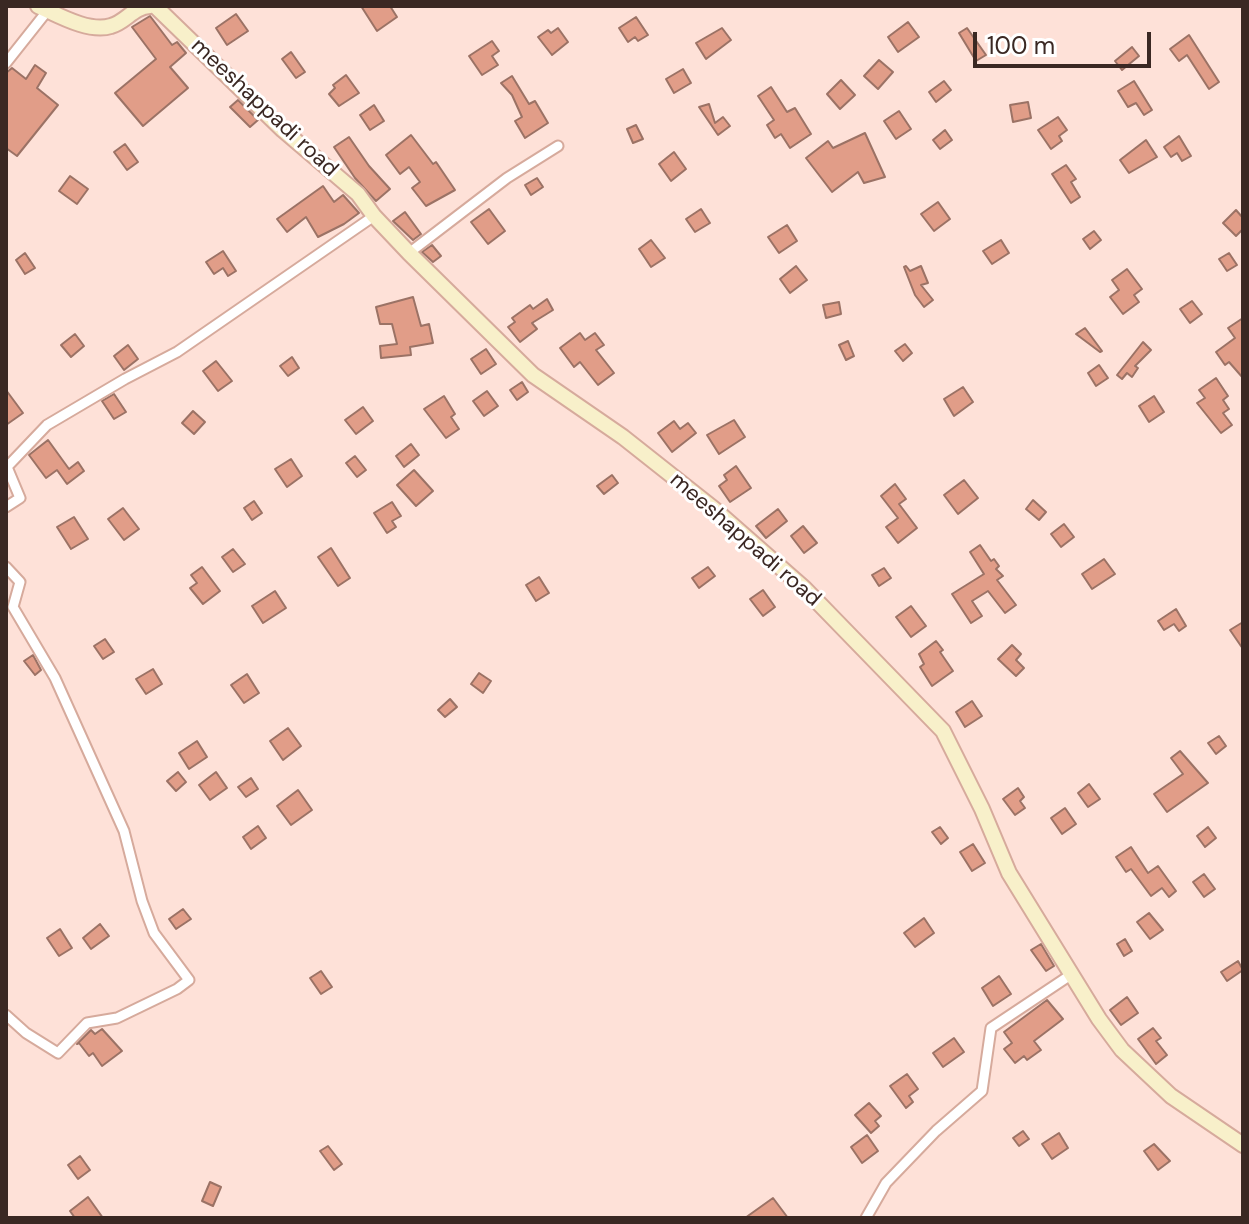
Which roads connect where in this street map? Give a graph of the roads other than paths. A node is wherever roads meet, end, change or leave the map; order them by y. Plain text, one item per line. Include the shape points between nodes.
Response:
1 (153, 6) edge
2 (43, 8) edge
3 (6, 63) edge
4 (558, 146) dead end
5 (374, 216) junction
6 (409, 253) junction
7 (6, 507) edge
8 (6, 567) edge
9 (1072, 974) junction
10 (6, 1015) edge
11 (1243, 1145) edge
12 (866, 1218) edge

1 - 2 street, meeshappadi road via 131,12 113,26 93,27
1 - 5 street, meeshappadi road via 358,194
2 - 3 street
4 - 6 street
5 - 6 street, meeshappadi road
5 - 7 street via 177,352 47,425 7,467 20,498
6 - 9 street, meeshappadi road via 533,375 623,437 804,588 943,731 1009,873
8 - 10 street via 20,582 13,607 55,678 124,831 154,933 189,980 117,1018 87,1023 58,1053
9 - 11 street, meeshappadi road via 1122,1050 1171,1096
9 - 12 street via 991,1028 982,1091 886,1183

